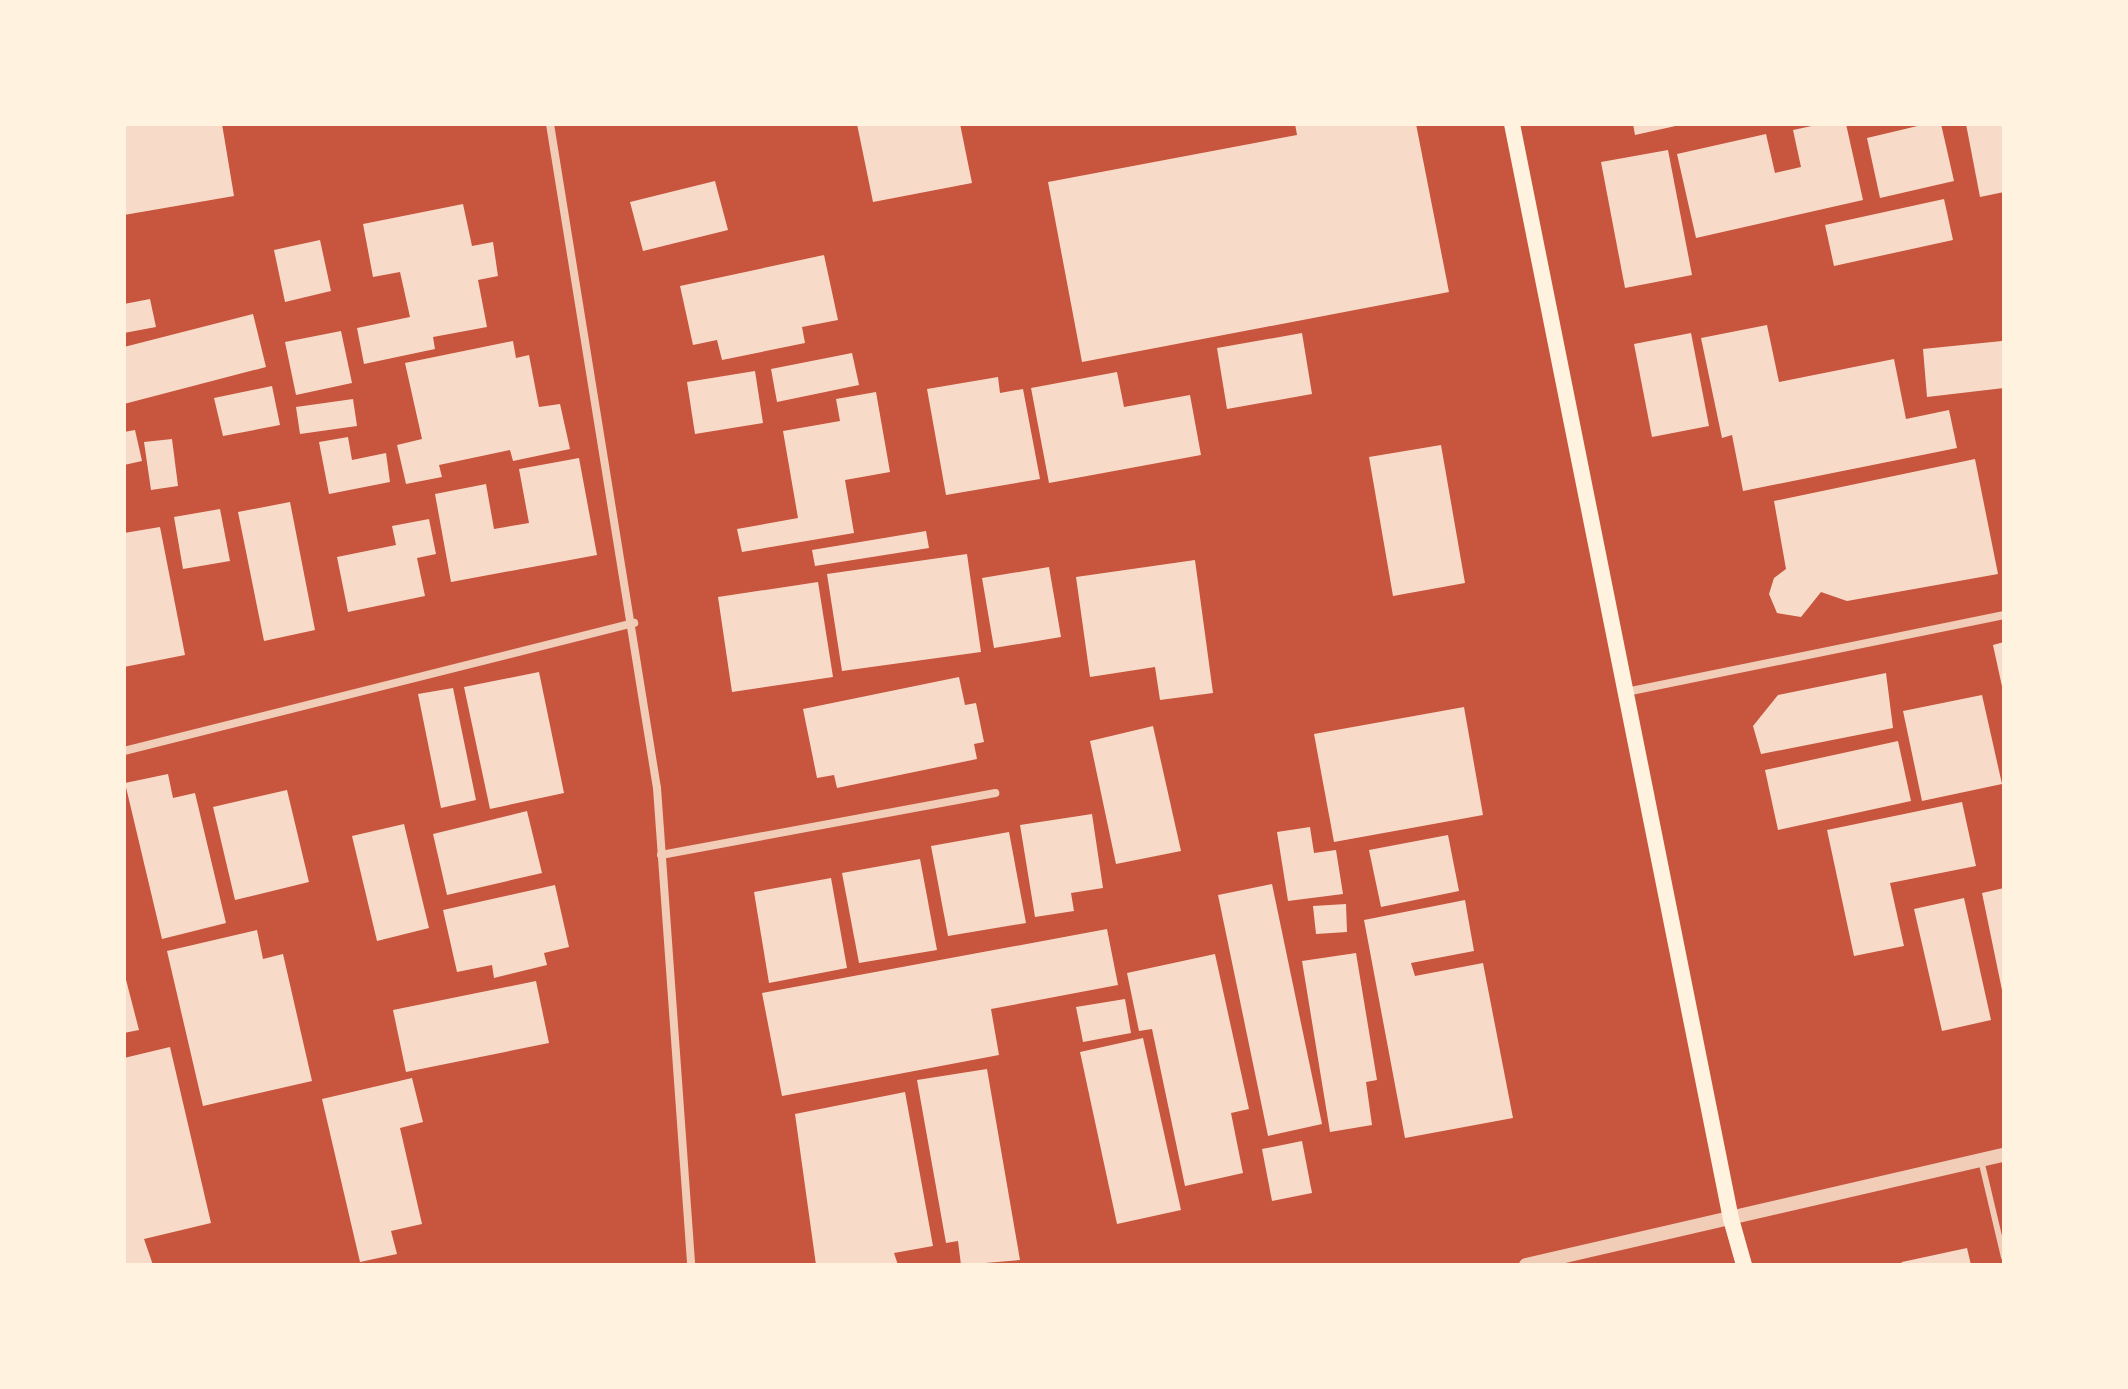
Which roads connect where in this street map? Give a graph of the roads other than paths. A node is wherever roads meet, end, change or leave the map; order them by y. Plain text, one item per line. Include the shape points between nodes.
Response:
1 (550, 124) edge
2 (1512, 124) edge
3 (2004, 615) edge
4 (634, 623) junction
5 (1626, 692) junction
6 (124, 751) edge
7 (995, 793) dead end
8 (661, 855) junction
9 (2004, 1155) edge
10 (1981, 1160) junction
11 (1731, 1219) junction
12 (2004, 1257) edge
13 (691, 1265) edge
14 (1526, 1265) edge
15 (1744, 1265) edge

1 - 4 street
2 - 5 main road
3 - 5 street
4 - 6 street
4 - 8 street
5 - 11 main road
7 - 8 street
8 - 13 street
9 - 10 street
10 - 11 street
10 - 12 lane
11 - 14 street
11 - 15 main road

